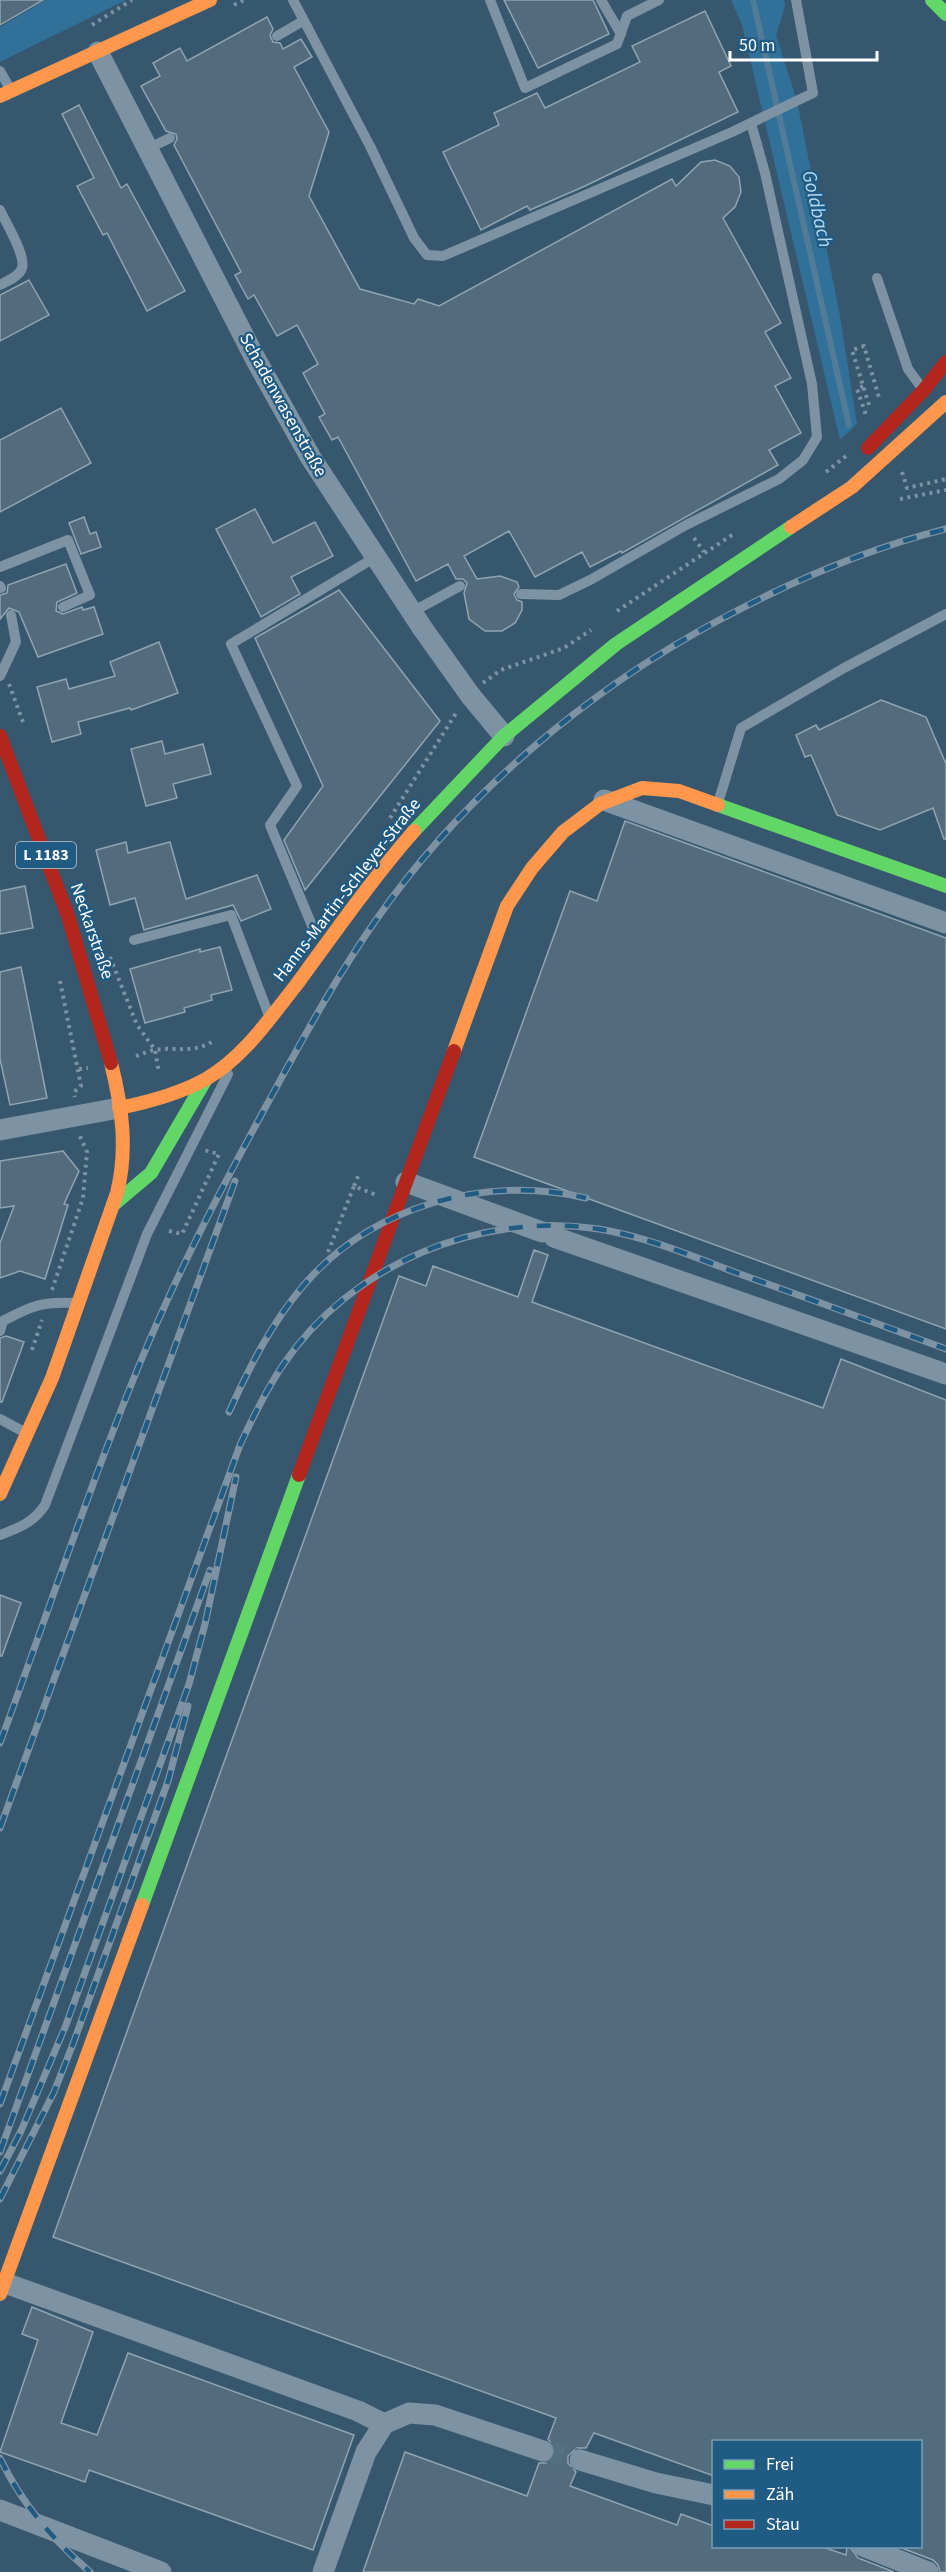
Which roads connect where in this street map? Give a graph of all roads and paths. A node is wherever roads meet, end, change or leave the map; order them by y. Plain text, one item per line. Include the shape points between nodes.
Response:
1 (210, 0) edge
2 (293, 0) edge
3 (490, 0) edge
4 (601, 0) edge
5 (658, 0) edge
6 (796, 0) edge
7 (932, 0) edge
8 (946, 14) edge
9 (303, 21) junction
10 (621, 34) junction
11 (277, 36) dead end
12 (98, 51) junction
13 (0, 71) edge
14 (6, 93) edge
15 (754, 121) junction
16 (170, 138) dead end
17 (147, 149) junction
18 (0, 210) edge
19 (877, 278) dead end
20 (0, 285) edge
21 (946, 362) edge
22 (863, 386) junction
23 (923, 391) junction
24 (880, 402) dead end
25 (946, 402) edge
26 (869, 405) dead end
27 (866, 415) dead end
28 (852, 457) joint
29 (901, 470) dead end
30 (825, 474) dead end
31 (946, 478) edge
32 (823, 489) dead end
33 (946, 490) edge
34 (900, 499) dead end
35 (740, 530) dead end
36 (780, 534) junction
37 (693, 537) dead end
38 (704, 552) junction
39 (375, 558) junction
40 (0, 567) edge
41 (460, 586) dead end
42 (521, 594) dead end
43 (63, 607) dead end
44 (616, 612) dead end
45 (946, 613) edge
46 (11, 615) dead end
47 (422, 615) junction
48 (599, 625) dead end
49 (0, 676) edge
50 (470, 695) junction
51 (0, 736) edge
52 (504, 736) junction
53 (604, 800) junction
54 (718, 807) junction
55 (388, 821) dead end
56 (946, 886) edge
57 (946, 923) edge
58 (313, 928) dead end
59 (134, 940) dead end
60 (59, 977) dead end
61 (270, 1019) junction
62 (216, 1039) dead end
63 (155, 1050) dead end
64 (239, 1055) junction
65 (206, 1079) junction
66 (119, 1108) junction
67 (77, 1116) junction
68 (0, 1130) edge
69 (202, 1149) dead end
70 (359, 1174) dead end
71 (406, 1182) junction
72 (354, 1186) junction
73 (400, 1202) junction
74 (113, 1205) junction
75 (169, 1231) dead end
76 (328, 1252) dead end
77 (48, 1301) junction
78 (79, 1303) junction
79 (0, 1330) edge
80 (30, 1358) dead end
81 (946, 1374) edge
82 (0, 1419) edge
83 (29, 1435) junction
84 (0, 1494) edge
85 (0, 1535) edge
86 (3, 2289) edge
87 (384, 2424) junction
88 (543, 2451) tunnel mouth
89 (580, 2460) tunnel mouth
90 (712, 2495) edge
91 (0, 2510) edge
92 (866, 2548) edge
93 (161, 2572) edge
94 (323, 2572) edge
95 (928, 2572) edge

1 - 12 main road
2 - 9 lane
3 - 10 lane via 525,88 617,44
4 - 10 lane
5 - 10 lane via 627,16
6 - 15 lane via 813,93
7 - 8 main road
9 - 11 lane
9 - 15 lane via 414,238 427,255 443,255
12 - 14 main road
12 - 17 street, Schadenwasenstraße
13 - 14 lane
15 - 42 lane via 812,384 817,437 803,460 779,478 592,579 559,595
16 - 17 lane
17 - 39 street, Schadenwasenstraße via 267,380
18 - 20 lane via 23,264 19,273
19 - 23 lane via 908,369
21 - 23 main road
22 - 24 path via 852,350 864,346
22 - 26 path
22 - 27 path via 857,388
23 - 28 main road
25 - 36 main road, Hanns-Martin-Schleyer-Straße via 852,488
28 - 30 path
29 - 31 path via 907,488
32 - 36 main road, Hanns-Martin-Schleyer-Straße
33 - 34 path
35 - 38 path
36 - 52 main road, Hanns-Martin-Schleyer-Straße via 616,644
37 - 38 path
38 - 44 path
39 - 47 street, Schadenwasenstraße
39 - 58 lane via 231,644 297,786 270,825
40 - 43 lane via 68,540 90,595
41 - 47 lane
45 - 54 lane via 741,728
46 - 49 lane via 19,625 16,642
47 - 50 street, Schadenwasenstraße
48 - 50 path via 564,648 501,670
50 - 52 street, Schadenwasenstraße
50 - 55 path
51 - 66 main road, Neckarstraße / L 1183 via 78,941 109,1054
52 - 61 main road, Hanns-Martin-Schleyer-Straße via 399,848
53 - 54 main road via 644,787 679,791
53 - 57 street
53 - 71 main road via 564,832 525,875 507,906
54 - 56 main road
59 - 61 lane via 231,915
60 - 67 path via 79,1069 81,1086 74,1092
61 - 64 main road, Hanns-Martin-Schleyer-Straße
62 - 63 path via 186,1051
64 - 65 main road, Hanns-Martin-Schleyer-Straße
64 - 85 lane via 147,1234 45,1505 23,1527
65 - 66 main road, Hanns-Martin-Schleyer-Straße via 164,1098
65 - 74 main road, Hanns-Martin-Schleyer-Straße via 151,1173
66 - 67 street
66 - 74 main road, L 1183 via 123,1163
67 - 68 street
67 - 77 path via 79,1140 87,1152 83,1198
69 - 75 path via 219,1154 182,1234
70 - 72 path
71 - 73 main road
71 - 81 street
72 - 73 path
72 - 76 path
73 - 86 main road
74 - 78 main road, L 1183
77 - 78 lane
77 - 79 lane via 3,1322
77 - 80 path
78 - 83 main road, L 1183
82 - 83 lane
83 - 84 main road, L 1183
86 - 87 street via 358,2411
87 - 88 street via 409,2413 435,2415
87 - 94 street via 366,2452
89 - 90 street
91 - 93 street
92 - 95 street

